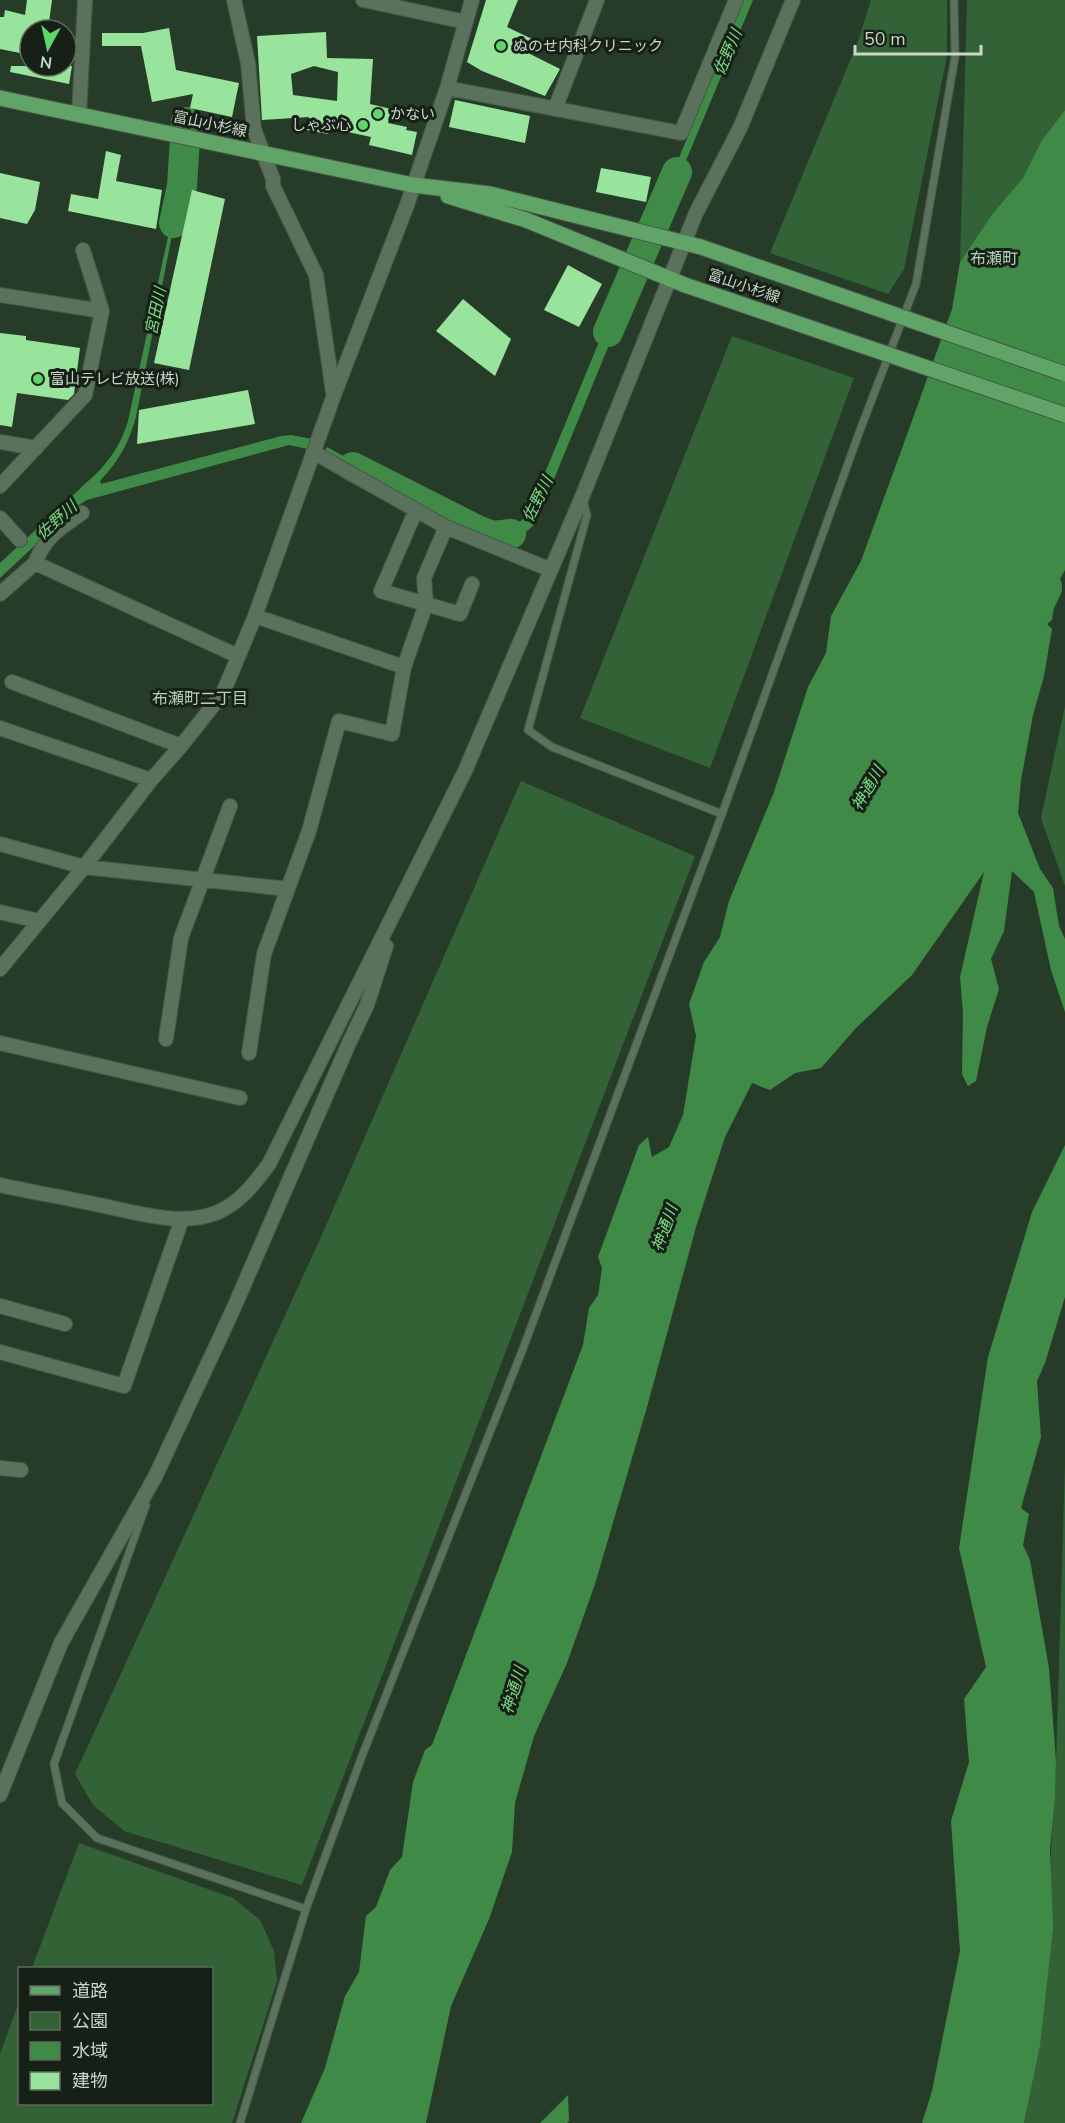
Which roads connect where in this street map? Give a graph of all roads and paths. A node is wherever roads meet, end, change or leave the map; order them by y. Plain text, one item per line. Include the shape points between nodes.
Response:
1 (85, 0) edge
2 (234, 0) edge
3 (363, 0) edge
4 (472, 0) edge
5 (597, 0) edge
6 (736, 0) edge
7 (793, 0) edge
8 (954, 0) edge
9 (466, 22) junction
10 (447, 88) junction
11 (0, 98) edge
12 (555, 109) junction
13 (79, 115) junction
14 (263, 153) junction
15 (413, 185) junction
16 (684, 242) junction
17 (83, 250) dead end
18 (670, 278) junction
19 (0, 295) edge
20 (102, 311) junction
21 (1065, 374) edge
22 (333, 396) junction
23 (1065, 416) edge
24 (0, 442) edge
25 (36, 447) junction
26 (313, 453) junction
27 (0, 486) edge
28 (582, 497) junction
29 (416, 510) junction
30 (82, 513) dead end
31 (0, 518) edge
32 (446, 527) junction
33 (20, 540) dead end
34 (35, 563) junction
35 (551, 570) junction
36 (472, 584) dead end
37 (0, 594) edge
38 (426, 604) junction
39 (255, 616) junction
40 (238, 656) junction
41 (404, 668) junction
42 (12, 682) dead end
43 (0, 728) edge
44 (181, 746) junction
45 (151, 780) junction
46 (230, 807) dead end
47 (722, 814) junction
48 (0, 844) edge
49 (84, 867) junction
50 (203, 880) junction
51 (288, 888) junction
52 (399, 904) junction
53 (0, 912) edge
54 (39, 921) junction
55 (0, 969) edge
56 (166, 1039) dead end
57 (0, 1043) edge
58 (249, 1053) dead end
59 (240, 1098) dead end
60 (0, 1185) edge
61 (182, 1219) junction
62 (0, 1306) edge
63 (65, 1324) dead end
64 (0, 1352) edge
65 (0, 1468) edge
66 (21, 1470) dead end
67 (156, 1477) junction
68 (0, 1795) edge
69 (306, 1909) junction
70 (240, 2123) edge

1 - 13 street
2 - 14 street via 248,63 254,129
3 - 9 street
4 - 9 street
5 - 12 street
6 - 12 street via 681,134
7 - 16 street via 740,128
8 - 47 lane via 955,57 916,284
9 - 10 street
10 - 12 street
10 - 15 street
11 - 13 main road, 富山小杉線
13 - 14 main road, 富山小杉線
14 - 15 main road, 富山小杉線
14 - 22 street via 273,186 316,275
15 - 16 main road, 富山小杉線 via 490,194
15 - 18 main road, 富山小杉線 via 526,220
15 - 22 street
16 - 18 street
16 - 21 main road, 富山小杉線, bridge
17 - 20 street
18 - 23 main road, 富山小杉線, bridge
18 - 28 street
19 - 20 street
20 - 25 street via 86,395
22 - 26 street
24 - 25 street
25 - 27 street
26 - 29 street
26 - 39 street
28 - 35 street
28 - 47 lane via 587,515 528,730 552,747
29 - 32 street
29 - 38 street via 381,591
30 - 34 street via 56,530
31 - 33 street
32 - 35 street
32 - 38 street via 424,578
34 - 37 street
34 - 40 street
35 - 52 street via 465,771
36 - 38 street via 460,614
38 - 41 street
39 - 40 street
39 - 41 street
40 - 44 street via 223,693
41 - 51 street via 392,734 339,721 309,831
42 - 44 street
43 - 45 street
44 - 45 street
45 - 49 street
46 - 50 street
47 - 69 lane via 524,1346 362,1756
48 - 49 street
49 - 50 street
49 - 54 street
50 - 51 street
50 - 56 street via 182,938
51 - 58 street via 264,954
52 - 61 street via 269,1164 249,1191 233,1204 201,1218
52 - 67 street via 367,1005
53 - 54 street
54 - 55 street
57 - 59 street
60 - 61 street
61 - 64 street via 124,1386
62 - 63 street
65 - 66 street
67 - 68 street via 61,1644
67 - 69 lane via 54,1764 62,1803 97,1839
69 - 70 lane

